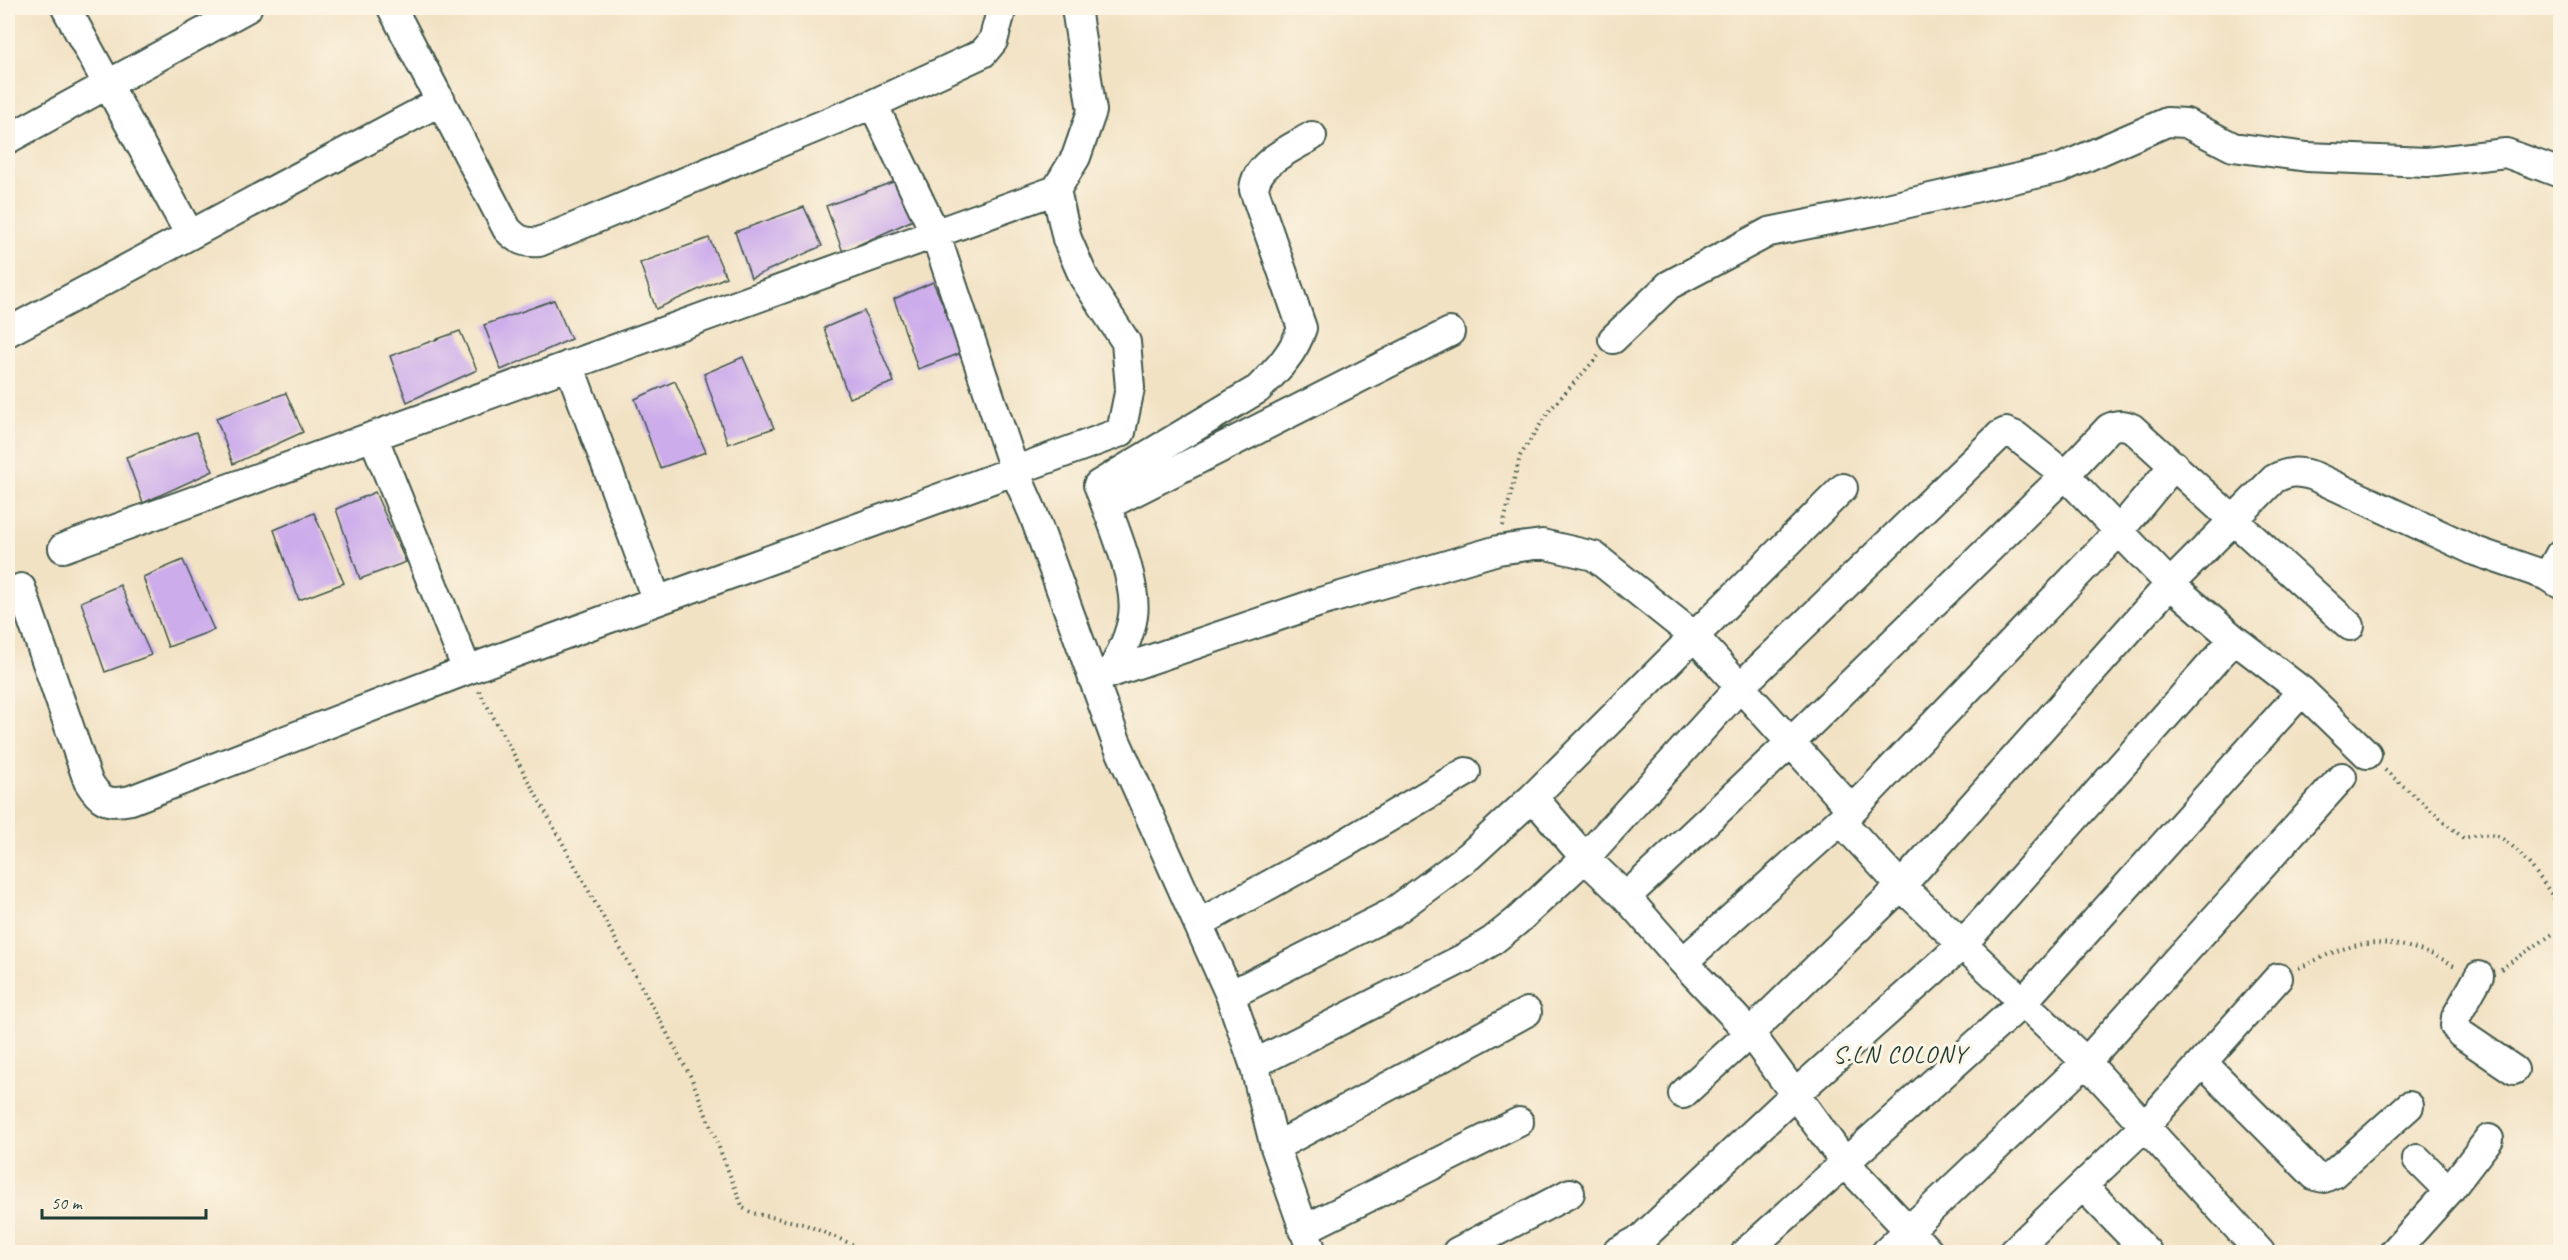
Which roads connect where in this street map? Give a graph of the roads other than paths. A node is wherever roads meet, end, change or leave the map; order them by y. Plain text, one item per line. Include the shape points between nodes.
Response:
1 (66, 8) edge
2 (247, 8) edge
3 (392, 8) edge
4 (1076, 8) edge
5 (995, 14) edge
6 (107, 83) junction
7 (441, 101) junction
8 (873, 104) junction
9 (1312, 136) dead end
10 (8, 139) edge
11 (2560, 173) edge
12 (1056, 189) junction
13 (935, 233) junction
14 (190, 235) junction
15 (8, 332) edge
16 (1450, 332) dead end
17 (1613, 339) road end
18 (569, 365) junction
19 (373, 436) junction
20 (2174, 465) junction
21 (1015, 472) junction
22 (2065, 475) junction
23 (1844, 488) dead end
24 (1100, 490) junction
25 (2233, 518) junction
26 (2120, 531) junction
27 (63, 548) dead end
28 (2556, 571) edge
29 (2170, 584) junction
30 (21, 588) dead end
31 (657, 601) junction
32 (2350, 626) dead end
33 (1694, 636) junction
34 (2234, 639) junction
35 (467, 670) junction
36 (1102, 676) junction
37 (1740, 687) junction
38 (2302, 691) junction
39 (1791, 742) junction
40 (2367, 754) road end
41 (1466, 772) dead end
42 (2342, 777) dead end
43 (1533, 797) junction
44 (1846, 816) junction
45 (1585, 858) junction
46 (1901, 886) junction
47 (1626, 897) junction
48 (1198, 924) junction
49 (1963, 944) junction
50 (1683, 962) junction
51 (2479, 976) road end
52 (2278, 978) road end
53 (1230, 996) junction
54 (2023, 1002) junction
55 (1527, 1012) dead end
56 (1750, 1033) junction
57 (2086, 1062) junction
58 (2203, 1063) junction
59 (1254, 1064) junction
60 (2514, 1070) dead end
61 (1683, 1094) dead end
62 (1794, 1095) junction
63 (2409, 1106) dead end
64 (1519, 1122) dead end
65 (2145, 1126) junction
66 (2489, 1139) dead end
67 (1275, 1147) junction
68 (2417, 1159) dead end
69 (1846, 1164) junction
70 (2083, 1186) junction
71 (2449, 1191) junction
72 (1570, 1193) dead end
73 (1910, 1230) junction
74 (1308, 1241) edge
75 (1647, 1245) edge
76 (2025, 1249) edge
77 (2405, 1249) edge
78 (1457, 1252) edge
79 (1617, 1252) edge
80 (1746, 1252) edge
81 (1886, 1252) edge
82 (1929, 1252) edge
83 (2147, 1252) edge
84 (2260, 1252) edge

1 - 6 street
2 - 6 street
3 - 7 street
4 - 12 street via 1092,111 1076,157
5 - 8 street via 993,41 983,52
6 - 10 street
6 - 14 street
7 - 8 street via 507,229 516,239 527,243 539,242
7 - 14 street
8 - 13 street
9 - 24 street via 1272,161 1254,181 1302,328 1297,345 1258,388
11 - 17 street via 2506,153 2427,162 2307,157 2233,147 2186,123 2168,122 2061,168 1769,232 1669,285
12 - 13 street
12 - 21 street via 1067,238 1084,278 1126,342 1130,388 1121,432
13 - 18 street
13 - 21 street
14 - 15 street
16 - 24 street
18 - 19 street
18 - 31 street
19 - 27 street
19 - 35 street
20 - 22 street via 2132,428 2119,424 2109,428
20 - 25 street
20 - 26 street
21 - 31 street
21 - 36 street
22 - 26 street
22 - 37 street via 2011,433 2000,435
22 - 39 street
23 - 33 street
24 - 36 street via 1134,592 1127,638
25 - 28 street via 2274,479 2288,471 2298,471 2475,551
25 - 29 street
25 - 32 street
26 - 29 street
26 - 44 street
29 - 34 street
29 - 46 street
30 - 35 street via 88,781 97,796 116,803
31 - 35 street
33 - 36 street via 1594,555 1542,544 1498,550 1317,603
33 - 37 street
33 - 43 street
34 - 38 street
34 - 49 street
36 - 48 street via 1116,741
37 - 39 street
37 - 45 street
38 - 40 street
38 - 54 street
39 - 44 street
39 - 47 street
41 - 48 street
42 - 57 street
43 - 45 street
43 - 53 street via 1469,856 1392,913
44 - 46 street
44 - 50 street
45 - 47 street
45 - 59 street via 1492,941
46 - 49 street
46 - 56 street
47 - 50 street
48 - 53 street
49 - 54 street
49 - 62 street
50 - 56 street
51 - 60 street via 2455,1026
52 - 58 street
53 - 59 street
54 - 57 street
54 - 69 street
55 - 67 street
56 - 61 street
56 - 62 street
57 - 65 street
57 - 73 street
58 - 63 street via 2315,1176 2324,1178
58 - 65 street
59 - 67 street
62 - 69 street
62 - 75 street
64 - 74 street
65 - 70 street
65 - 84 street
66 - 71 street
67 - 74 street
68 - 71 street
69 - 73 street
69 - 80 street
70 - 76 street
70 - 83 street
71 - 77 street
72 - 78 street
73 - 81 street
73 - 82 street
75 - 79 street

